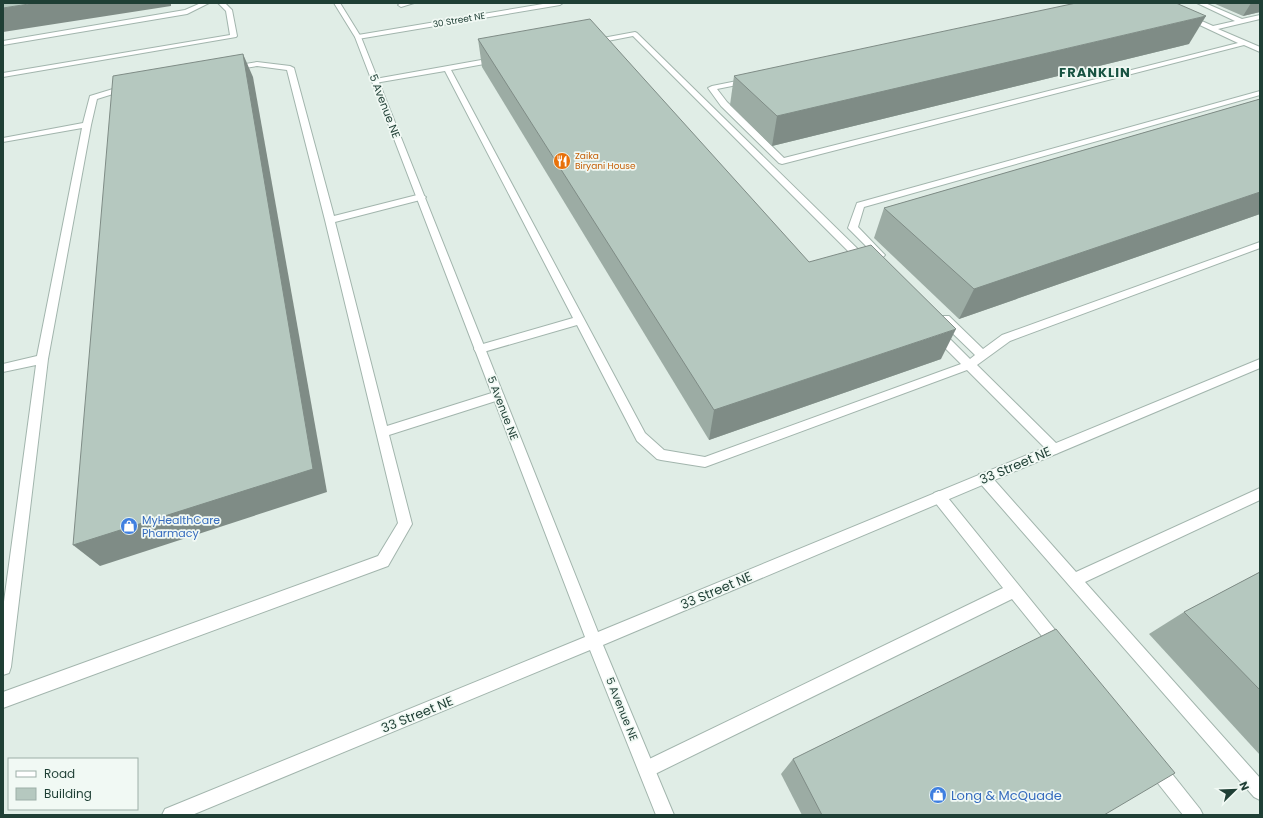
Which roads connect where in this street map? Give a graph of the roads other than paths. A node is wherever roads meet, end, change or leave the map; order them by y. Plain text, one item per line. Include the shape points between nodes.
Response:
1 (206, 3) edge
2 (221, 3) edge
3 (337, 3) edge
4 (411, 3) edge
5 (560, 3) edge
6 (1156, 3) edge
7 (1200, 3) edge
8 (401, 4) dead end
9 (545, 4) edge
10 (1260, 18) edge
11 (1243, 22) junction
12 (1213, 28) junction
13 (358, 37) junction
14 (3, 43) edge
15 (1245, 43) junction
16 (580, 44) edge
17 (1260, 50) edge
18 (510, 57) edge
19 (447, 68) junction
20 (218, 71) edge
21 (3, 75) edge
22 (759, 78) edge
23 (375, 81) junction
24 (139, 84) edge
25 (1260, 93) edge
26 (87, 125) junction
27 (3, 140) edge
28 (421, 197) junction
29 (330, 220) junction
30 (1260, 245) edge
31 (886, 261) edge
32 (869, 266) edge
33 (937, 311) edge
34 (580, 320) junction
35 (930, 326) edge
36 (480, 349) junction
37 (982, 356) junction
38 (42, 359) junction
39 (1260, 363) edge
40 (969, 365) junction
41 (3, 368) edge
42 (498, 396) junction
43 (383, 432) junction
44 (1054, 449) junction
45 (984, 478) junction
46 (1260, 494) edge
47 (939, 497) junction
48 (1074, 580) junction
49 (1014, 590) junction
50 (594, 641) junction
51 (1068, 657) edge
52 (3, 667) edge
53 (3, 700) edge
54 (1146, 754) edge
55 (647, 769) junction
56 (1260, 791) edge
57 (171, 815) edge
58 (665, 815) edge
59 (1194, 815) edge

1 - 14 street via 187,12
2 - 21 street via 229,10 234,36
3 - 13 street, 5 Avenue NE
4 - 8 street
5 - 9 street, 30 Street NE
6 - 12 street
7 - 11 street
9 - 13 street, 30 Street NE
10 - 11 street
11 - 12 street
12 - 15 street
13 - 23 street, 5 Avenue NE
15 - 17 street
15 - 22 street via 782,161 724,104 712,88
16 - 32 street via 635,34
18 - 19 street
19 - 23 street
19 - 34 street
20 - 29 street via 257,64 290,68
23 - 28 street, 5 Avenue NE
24 - 26 street via 93,98
25 - 31 street via 860,204 852,228
26 - 27 street
26 - 38 street
28 - 29 street
28 - 36 street, 5 Avenue NE
29 - 43 street
30 - 37 street via 1006,338
33 - 37 street
34 - 36 street
34 - 40 street via 641,437 662,455 705,462
35 - 40 street
36 - 42 street, 5 Avenue NE
37 - 40 street
38 - 41 street
38 - 52 street
39 - 44 street, 33 Street NE
40 - 44 street
42 - 43 street
42 - 50 street, 5 Avenue NE
43 - 53 street via 405,524 383,561
44 - 45 street, 33 Street NE
45 - 47 street, 33 Street NE
45 - 48 street
46 - 48 street
47 - 49 street
47 - 50 street, 33 Street NE
48 - 56 street
49 - 51 street
49 - 55 street
50 - 55 street, 5 Avenue NE
50 - 57 street, 33 Street NE
54 - 59 street
55 - 58 street, 5 Avenue NE

